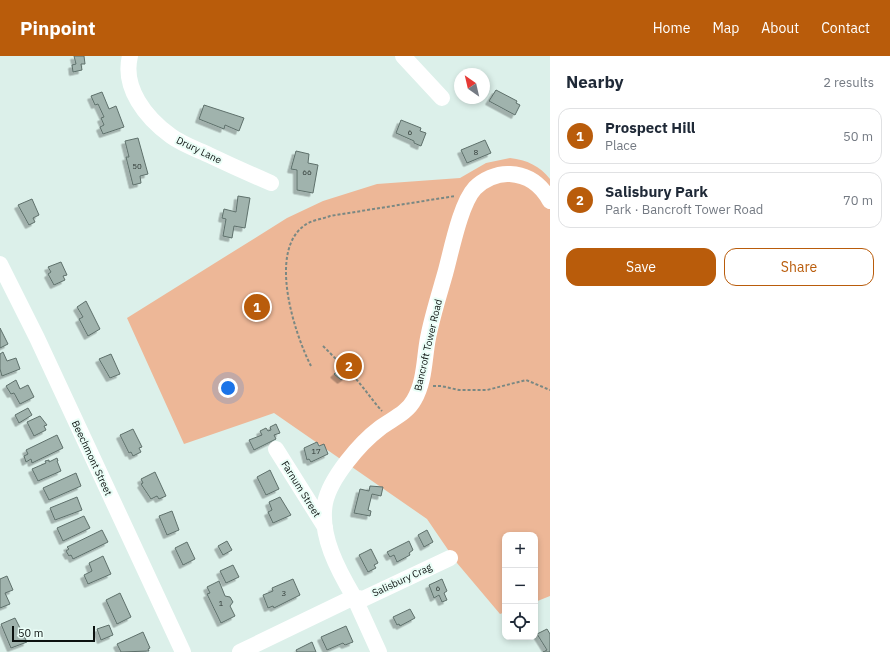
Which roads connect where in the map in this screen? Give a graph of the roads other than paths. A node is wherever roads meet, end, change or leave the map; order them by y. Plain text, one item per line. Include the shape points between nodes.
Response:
1 (130, 56) edge
2 (403, 56) edge
3 (442, 98) dead end
4 (271, 184) dead end
5 (550, 201) edge
6 (0, 264) edge
7 (276, 449) dead end
8 (326, 529) junction
9 (450, 558) dead end
10 (354, 597) junction
11 (183, 652) edge
12 (240, 652) edge
13 (379, 652) edge

1 - 4 street, Drury Lane via 128,70 132,88 142,107 160,128 183,144
2 - 3 street
5 - 8 street, Bancroft Tower Road via 530,178 519,174 505,173 492,176 474,189 461,217 429,333 420,387 414,401 408,409 374,433 353,454 333,484 325,503
6 - 11 street, Beechmont Street
7 - 8 street, Farnum Street
8 - 10 street, Bancroft Tower Road via 334,558
9 - 10 street, Salisbury Crag via 363,599
10 - 12 street
10 - 13 street

